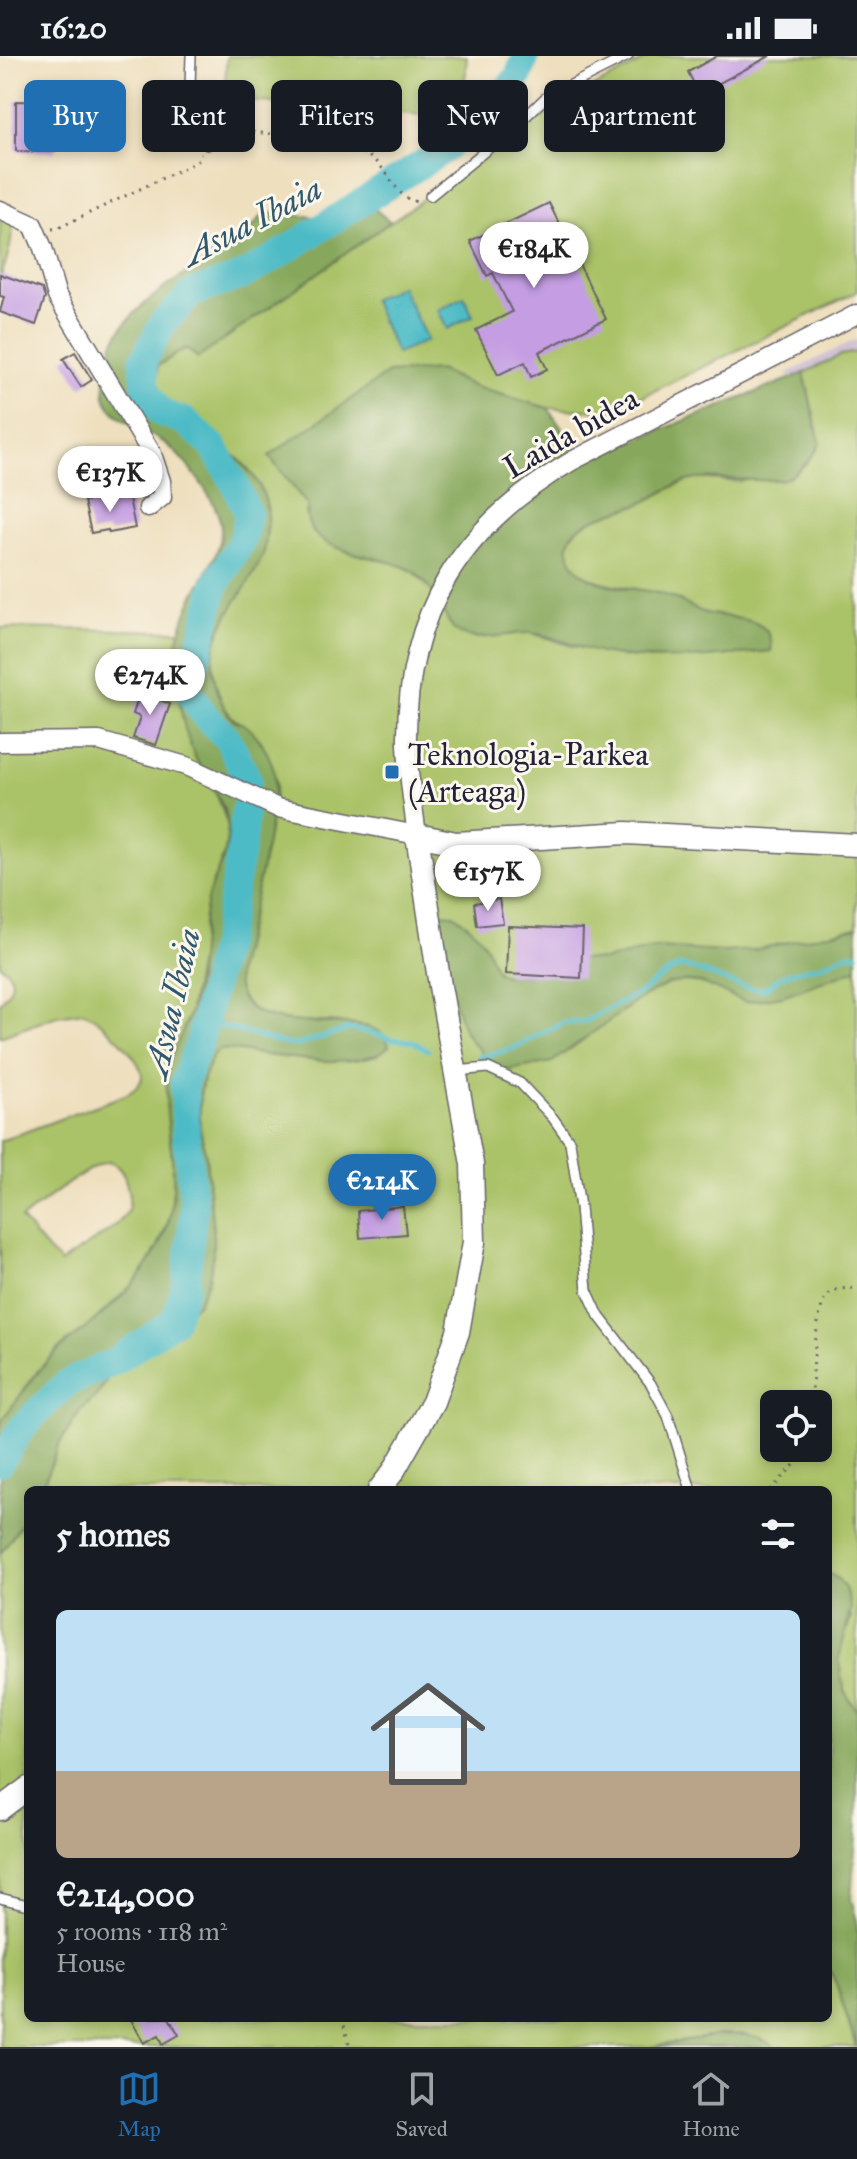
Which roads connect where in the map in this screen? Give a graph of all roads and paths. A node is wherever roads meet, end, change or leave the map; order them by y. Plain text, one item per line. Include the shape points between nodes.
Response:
1 (191, 56) edge
2 (628, 56) edge
3 (190, 80) edge
4 (255, 133) edge
5 (203, 152) edge
6 (430, 196) joint
7 (0, 210) edge
8 (33, 225) junction
9 (857, 314) edge
10 (148, 508) dead end
11 (0, 742) edge
12 (417, 835) junction
13 (857, 845) edge
14 (456, 1071) junction
15 (857, 1288) edge
16 (812, 1390) edge
17 (797, 1462) edge
18 (382, 1486) edge
19 (690, 1486) edge
20 (775, 1486) edge
21 (24, 1791) edge
22 (0, 1809) edge
23 (0, 1898) edge
24 (24, 1904) edge
25 (343, 2022) edge
26 (350, 2047) edge

1 - 3 lane
2 - 6 lane via 545,98
4 - 6 path via 344,144 374,160 402,196 414,202
5 - 8 path via 188,166 58,228
7 - 8 street
8 - 10 street via 57,296 152,454 162,497
9 - 12 street, Laida bidea via 541,479 477,534 439,592 410,680 407,745
11 - 12 street via 110,743 186,766 278,808
12 - 13 street via 456,843 626,833
12 - 14 street
14 - 18 street via 472,1164 474,1242 458,1332 433,1402
14 - 19 lane via 488,1068 520,1083 570,1142 587,1290 668,1416
15 - 16 path via 835,1289 825,1298
17 - 20 path
21 - 22 street
23 - 24 lane
25 - 26 path

